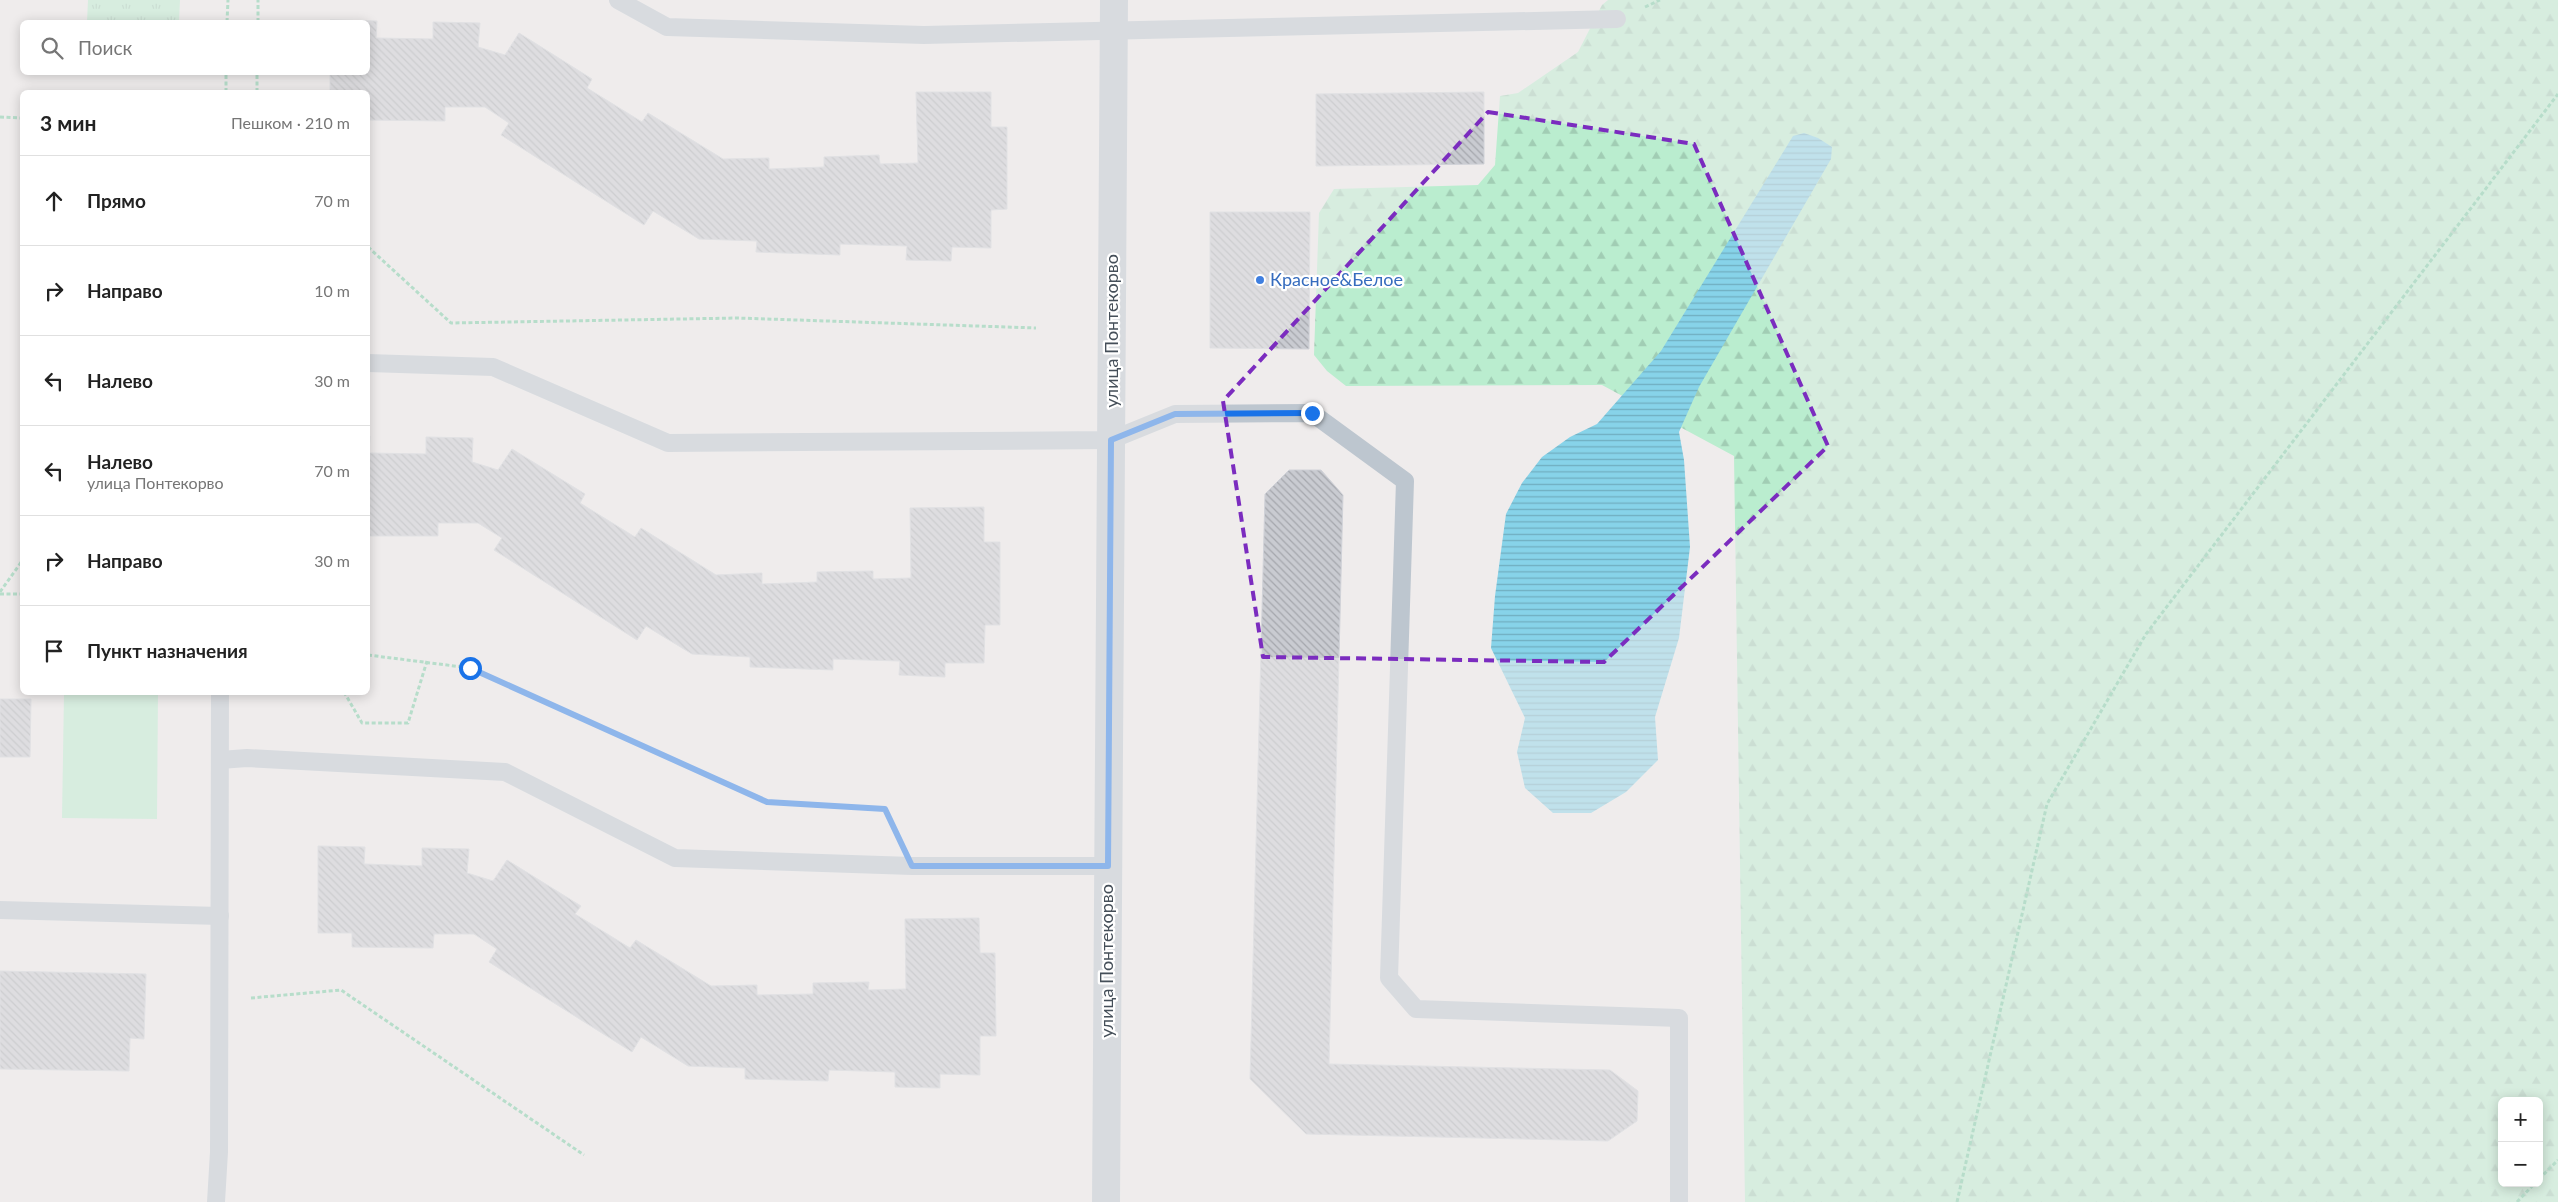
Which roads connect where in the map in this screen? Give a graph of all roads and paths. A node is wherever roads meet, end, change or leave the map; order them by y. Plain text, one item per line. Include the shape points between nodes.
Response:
1 (228, 0) edge
2 (258, 0) edge
3 (618, 0) edge
4 (1114, 0) edge
5 (1618, 19) dead end
6 (227, 20) edge
7 (258, 20) edge
8 (1114, 29) junction
9 (226, 75) edge
10 (258, 75) edge
11 (226, 90) edge
12 (258, 90) edge
13 (2558, 94) edge
14 (0, 117) edge
15 (20, 118) edge
16 (370, 249) edge
17 (1036, 328) dead end
18 (370, 363) edge
19 (1111, 440) junction
20 (20, 564) edge
21 (0, 593) edge
22 (20, 594) edge
23 (370, 655) edge
24 (427, 661) junction
25 (220, 695) edge
26 (346, 695) edge
27 (220, 760) junction
28 (912, 866) junction
29 (1108, 866) junction
30 (0, 910) edge
31 (220, 916) junction
32 (245, 998) dead end
33 (584, 1155) dead end
34 (2558, 1160) edge
35 (2543, 1175) edge
36 (2531, 1187) edge
37 (216, 1202) edge
38 (1106, 1202) edge
39 (1679, 1202) edge
40 (1957, 1202) edge
41 (2516, 1202) edge

1 - 6 path
2 - 7 path
3 - 8 lane via 667,27 924,35
4 - 8 street, улица Понтекорво
5 - 8 lane
8 - 19 street, улица Понтекорво
9 - 11 path
10 - 12 path
13 - 40 path via 2146,634 2047,804
14 - 15 path
16 - 17 path via 451,323 737,318
18 - 19 lane via 493,367 668,443
19 - 29 street, улица Понтекорво
19 - 39 lane via 1175,414 1312,413 1405,481 1389,978 1416,1009 1679,1018
20 - 21 path
21 - 22 path
23 - 24 path
24 - 26 path via 408,723 362,723
24 - 28 path via 470,668 767,802 885,809
25 - 27 lane
27 - 28 lane via 247,758 505,772 675,858
27 - 31 lane
28 - 29 lane
29 - 38 street, улица Понтекорво
30 - 31 lane
31 - 37 lane
32 - 33 path via 341,990
34 - 35 path
36 - 41 path

